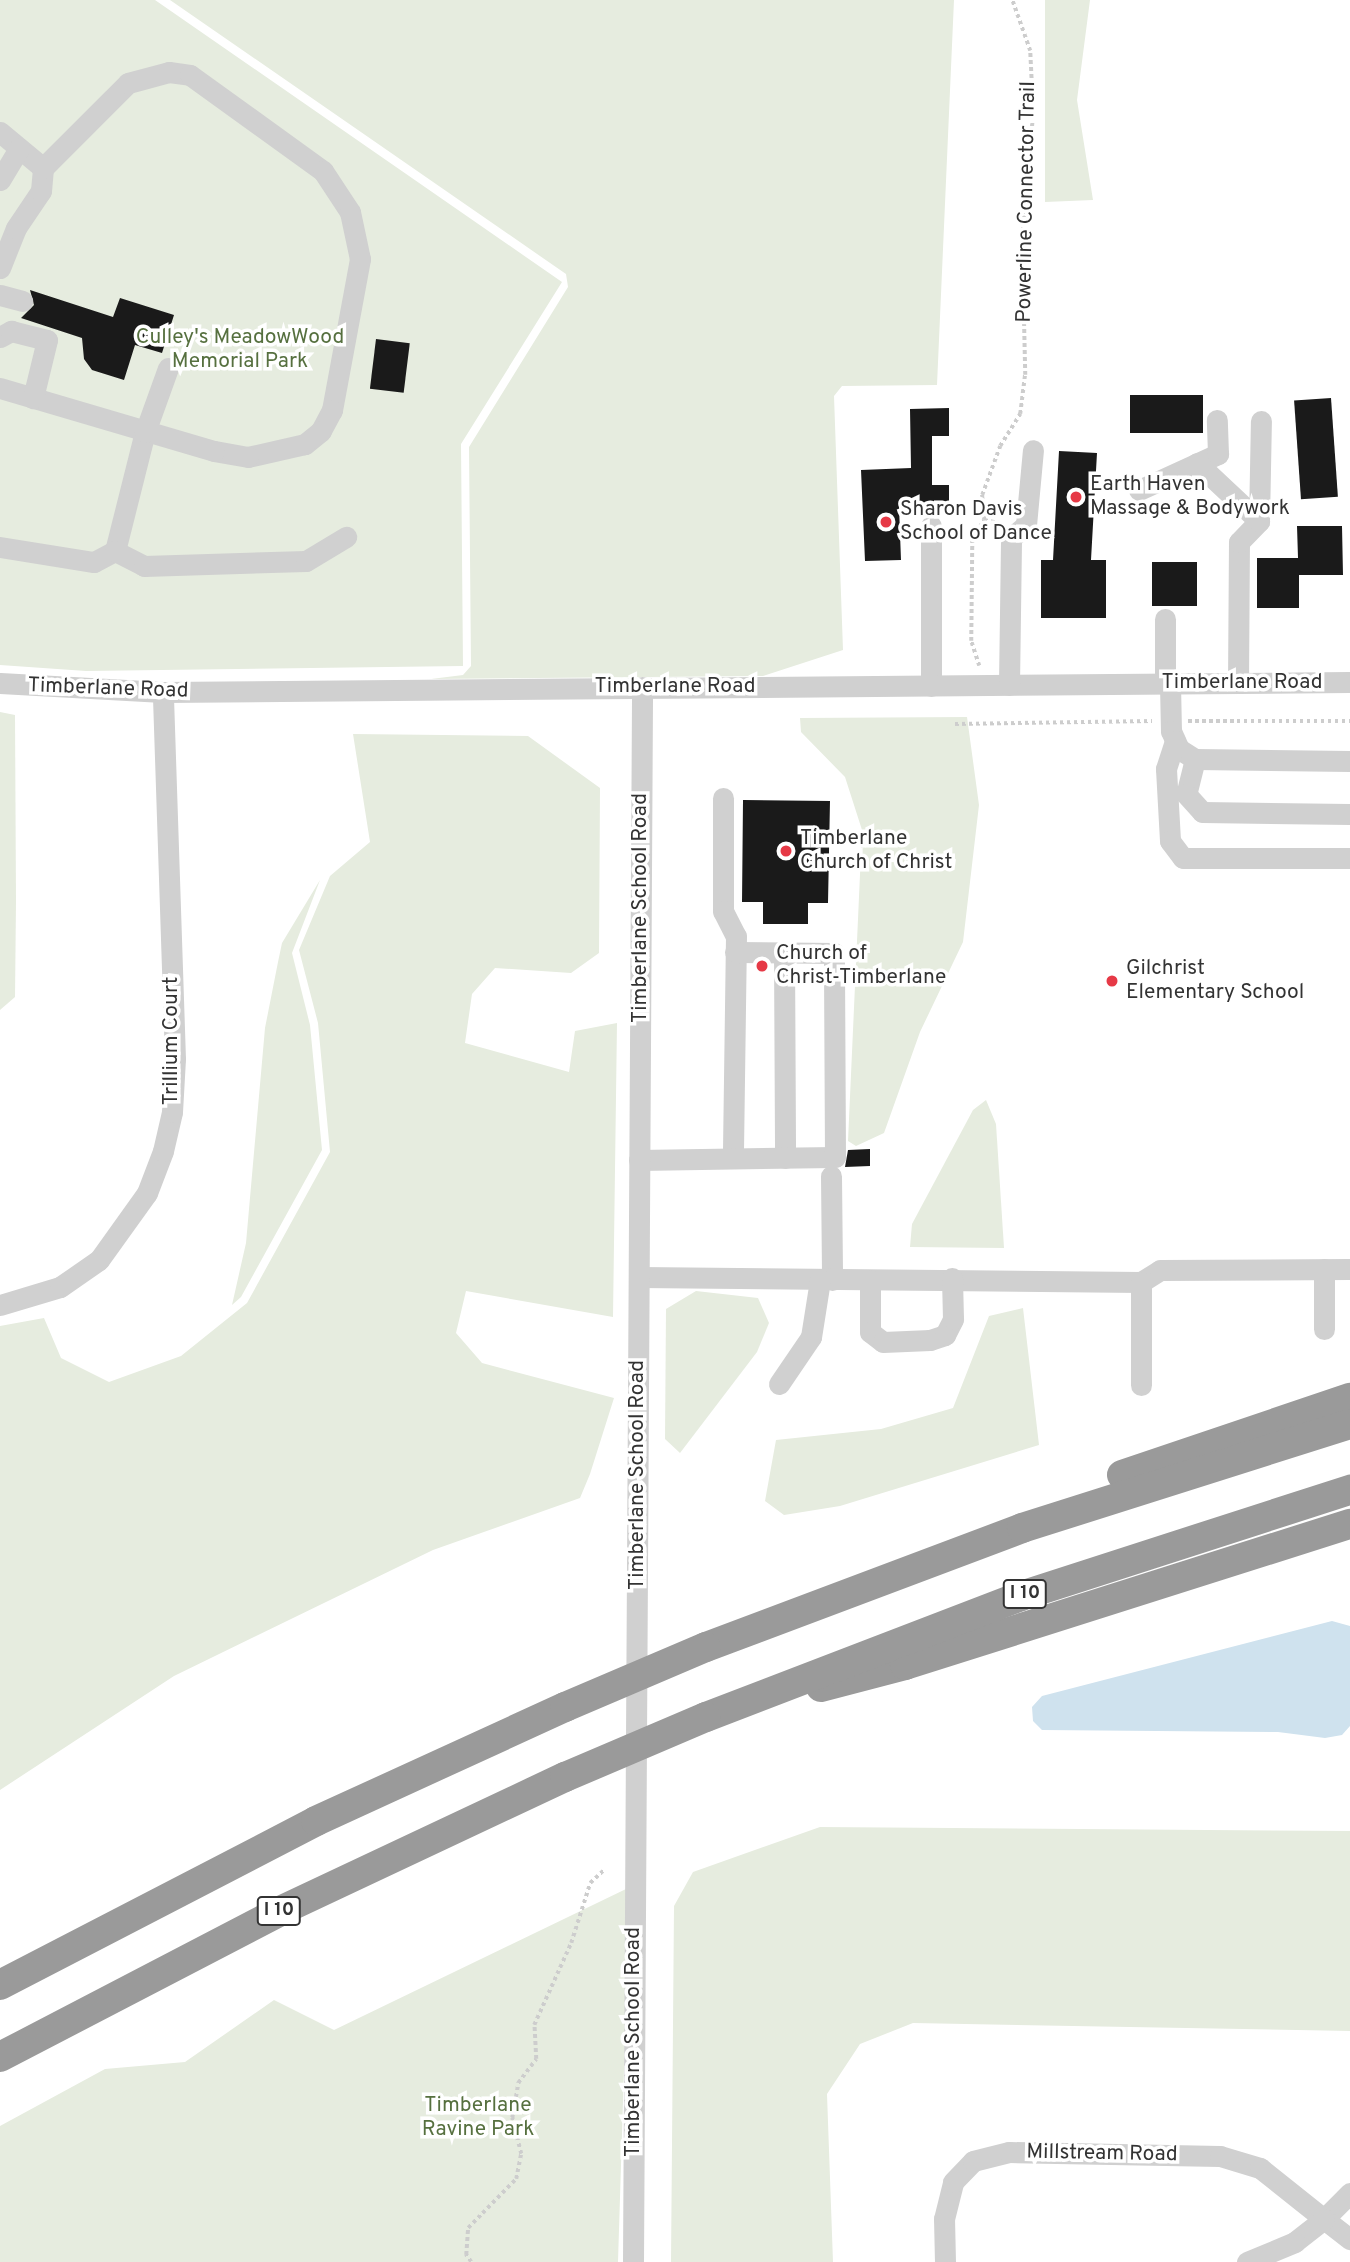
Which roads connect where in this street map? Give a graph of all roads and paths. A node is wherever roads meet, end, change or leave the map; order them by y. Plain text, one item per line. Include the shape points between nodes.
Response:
1 (1012, 0) edge
2 (0, 132) edge
3 (19, 148) junction
4 (43, 168) junction
5 (0, 180) edge
6 (0, 268) edge
7 (0, 295) edge
8 (22, 301) dead end
9 (0, 337) edge
10 (168, 368) dead end
11 (0, 388) edge
12 (33, 398) junction
13 (1217, 420) dead end
14 (1261, 421) dead end
15 (145, 432) junction
16 (1033, 450) dead end
17 (1198, 463) junction
18 (1139, 490) dead end
19 (1259, 521) junction
20 (931, 526) dead end
21 (346, 537) dead end
22 (0, 547) edge
23 (114, 551) junction
24 (1164, 619) dead end
25 (1350, 682) edge
26 (0, 683) edge
27 (1238, 683) junction
28 (1167, 684) junction
29 (931, 685) junction
30 (979, 685) junction
31 (1009, 685) junction
32 (642, 687) junction
33 (163, 692) junction
34 (1350, 721) edge
35 (955, 724) dead end
36 (1172, 731) junction
37 (1195, 758) junction
38 (1350, 761) edge
39 (723, 798) dead end
40 (1350, 814) edge
41 (1350, 858) edge
42 (735, 952) junction
43 (784, 952) junction
44 (733, 1158) junction
45 (785, 1158) junction
46 (639, 1160) junction
47 (831, 1176) dead end
48 (1324, 1269) junction
49 (1350, 1269) edge
50 (639, 1277) junction
51 (952, 1278) junction
52 (826, 1280) junction
53 (870, 1280) junction
54 (1140, 1282) junction
55 (0, 1306) edge
56 (1324, 1329) dead end
57 (779, 1384) dead end
58 (1141, 1385) dead end
59 (1350, 1398) edge
60 (1350, 1424) edge
61 (1350, 1490) edge
62 (1350, 1524) edge
63 (832, 1598) junction
64 (706, 1717) junction
65 (603, 1871) dead end
66 (0, 1985) edge
67 (0, 2057) edge
68 (1350, 2193) edge
69 (1324, 2219) junction
70 (1350, 2239) edge
71 (471, 2262) edge
72 (633, 2262) edge
73 (945, 2262) edge
74 (1248, 2262) edge

1 - 30 path, Powerline Connector Trail via 1030,51 1032,113 1022,237 1025,375 1020,414 1000,446 982,495 984,520 972,539 971,641 978,658
2 - 3 street
3 - 4 street
3 - 5 street via 4,166
4 - 6 street via 40,191 16,228
4 - 15 street via 128,83 169,72 190,75 307,157 340,190 350,212 359,236 357,286 331,410 321,431 305,444 247,457
7 - 8 street
9 - 12 street via 11,331 47,340
10 - 15 street
11 - 12 street
12 - 15 street
13 - 17 street via 1218,454
14 - 19 street
15 - 23 street
16 - 31 street via 1026,525 1011,538
17 - 18 street
17 - 19 street
19 - 27 street via 1239,542
20 - 29 street
21 - 23 street via 306,561 144,566
22 - 23 street via 94,562
24 - 28 street
25 - 27 street, Timberlane Road
26 - 33 street, Timberlane Road
27 - 28 street, Timberlane Road
28 - 31 street, Timberlane Road
28 - 36 street
29 - 30 street, Timberlane Road
29 - 32 street, Timberlane Road
30 - 31 street, Timberlane Road
32 - 33 street, Timberlane Road
32 - 46 street, Timberlane School Road
33 - 55 street, Trillium Court via 175,1059 172,1112 163,1151 147,1194 100,1260 60,1286
34 - 36 path
35 - 36 path
36 - 37 street
36 - 41 street via 1166,769 1170,841 1184,858
37 - 38 street
37 - 40 street via 1186,794 1202,812
39 - 42 street via 723,911 736,936
42 - 43 street
42 - 44 street
43 - 45 street
43 - 45 street via 834,953 835,1144 835,1157
44 - 45 street
44 - 46 street
46 - 50 street, Timberlane School Road
47 - 52 street
48 - 49 street
48 - 54 street via 1160,1270
48 - 56 street
50 - 52 street
50 - 72 street, Timberlane School Road
51 - 53 street
51 - 53 street via 953,1319 945,1335 883,1342 870,1332
51 - 54 street
52 - 53 street
52 - 57 street via 811,1337
54 - 58 street
59 - 63 highway via 1097,1484
60 - 63 highway via 1087,1506
61 - 64 highway, I 10 via 1021,1596
62 - 64 highway via 905,1665
63 - 66 highway, bridge via 565,1707 304,1828
64 - 67 highway, I 10, bridge via 316,1892
65 - 71 path via 590,1883 571,1942 534,2025 536,2059 518,2083 512,2118 521,2154 516,2179 468,2228 466,2255
68 - 69 street
69 - 70 street, Millstream Road
69 - 73 street, Millstream Road via 1280,2181 1237,2159 998,2153 972,2161 953,2182 944,2219
69 - 74 street via 1295,2242

